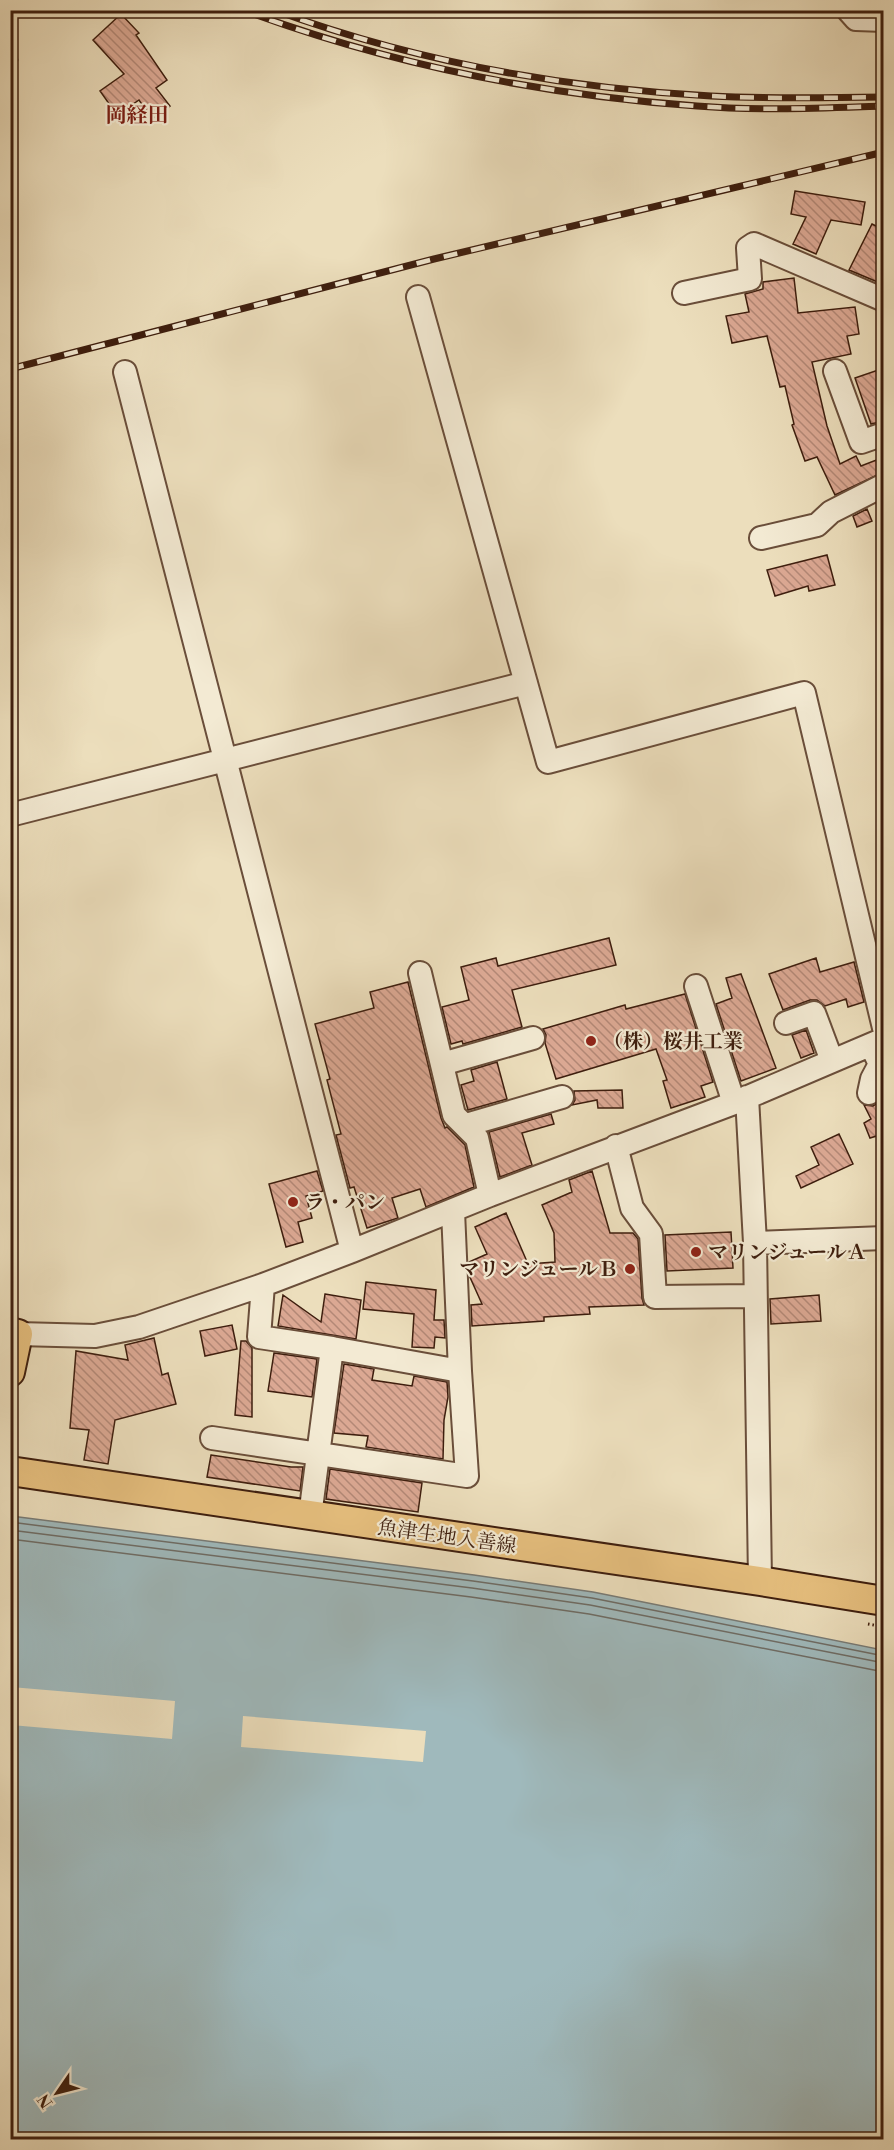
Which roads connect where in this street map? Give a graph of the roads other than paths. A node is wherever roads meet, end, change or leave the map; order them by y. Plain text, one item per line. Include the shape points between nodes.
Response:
1 (848, 10) edge
2 (884, 20) edge
3 (684, 293) dead end
4 (418, 297) dead end
5 (884, 300) edge
6 (835, 371) dead end
7 (125, 372) dead end
8 (884, 434) edge
9 (884, 485) edge
10 (761, 537) dead end
11 (526, 683) junction
12 (226, 759) junction
13 (10, 815) edge
14 (420, 973) dead end
15 (696, 986) dead end
16 (786, 1023) dead end
17 (879, 1037) edge
18 (533, 1038) dead end
19 (832, 1062) junction
20 (442, 1064) junction
21 (868, 1093) dead end
22 (562, 1097) dead end
23 (740, 1100) junction
24 (466, 1125) junction
25 (616, 1146) junction
26 (490, 1195) junction
27 (453, 1211) junction
28 (884, 1238) edge
29 (755, 1243) junction
30 (352, 1251) junction
31 (263, 1285) junction
32 (754, 1296) junction
33 (14, 1333) edge
34 (332, 1348) junction
35 (460, 1371) junction
36 (10, 1372) edge
37 (212, 1438) dead end
38 (318, 1454) junction
39 (10, 1471) edge
40 (310, 1516) junction
41 (760, 1581) junction
42 (884, 1601) edge

1 - 2 street via 856,19
3 - 5 street via 750,279 748,248 754,244
4 - 11 street
6 - 8 street via 861,442
7 - 12 street
9 - 10 street via 831,512 817,525
11 - 12 street
11 - 17 street via 548,762 804,693
12 - 13 street
12 - 30 street
14 - 20 street
15 - 23 street
16 - 19 street via 814,1014
17 - 19 street
17 - 21 street via 880,1064
18 - 20 street
19 - 23 street
20 - 24 street via 454,1115
22 - 24 street
23 - 25 street
23 - 29 street
24 - 26 street via 477,1137
25 - 26 street
25 - 32 street via 632,1208 651,1234 655,1297
26 - 27 street
27 - 30 street
27 - 35 street
28 - 29 street
29 - 32 street
30 - 31 street
31 - 33 street via 139,1327 95,1336
31 - 34 street via 259,1337
32 - 41 street
33 - 36 main road
34 - 35 street
34 - 38 street
35 - 38 street via 466,1476
37 - 38 street
38 - 40 street
39 - 40 main road, 魚津生地入善線
40 - 41 main road, 魚津生地入善線
41 - 42 main road, 魚津生地入善線

